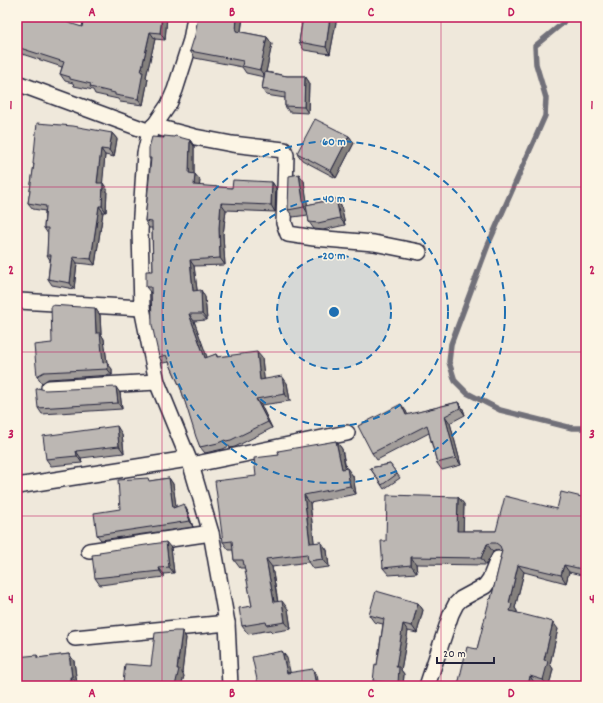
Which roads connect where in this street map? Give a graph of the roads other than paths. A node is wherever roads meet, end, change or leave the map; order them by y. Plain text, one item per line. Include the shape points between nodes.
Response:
1 (195, 17) edge
2 (17, 83) edge
3 (151, 129) junction
4 (419, 252) dead end
5 (19, 301) dead end
6 (142, 308) junction
7 (157, 382) junction
8 (49, 388) edge
9 (347, 433) dead end
10 (189, 462) junction
11 (17, 486) edge
12 (211, 533) junction
13 (89, 551) dead end
14 (498, 559) dead end
15 (227, 623) junction
16 (75, 638) dead end
17 (230, 686) edge
18 (427, 686) edge

1 - 3 street via 191,40 175,90 169,104
2 - 3 street
3 - 4 street via 232,144 284,150 284,223 288,234 374,242
3 - 6 street via 145,153 140,231
5 - 6 street
6 - 7 street
7 - 8 street
7 - 10 street
9 - 10 street
10 - 11 street
10 - 12 street
12 - 13 street
12 - 15 street
14 - 18 street via 485,586 456,604
15 - 16 street
15 - 17 street

